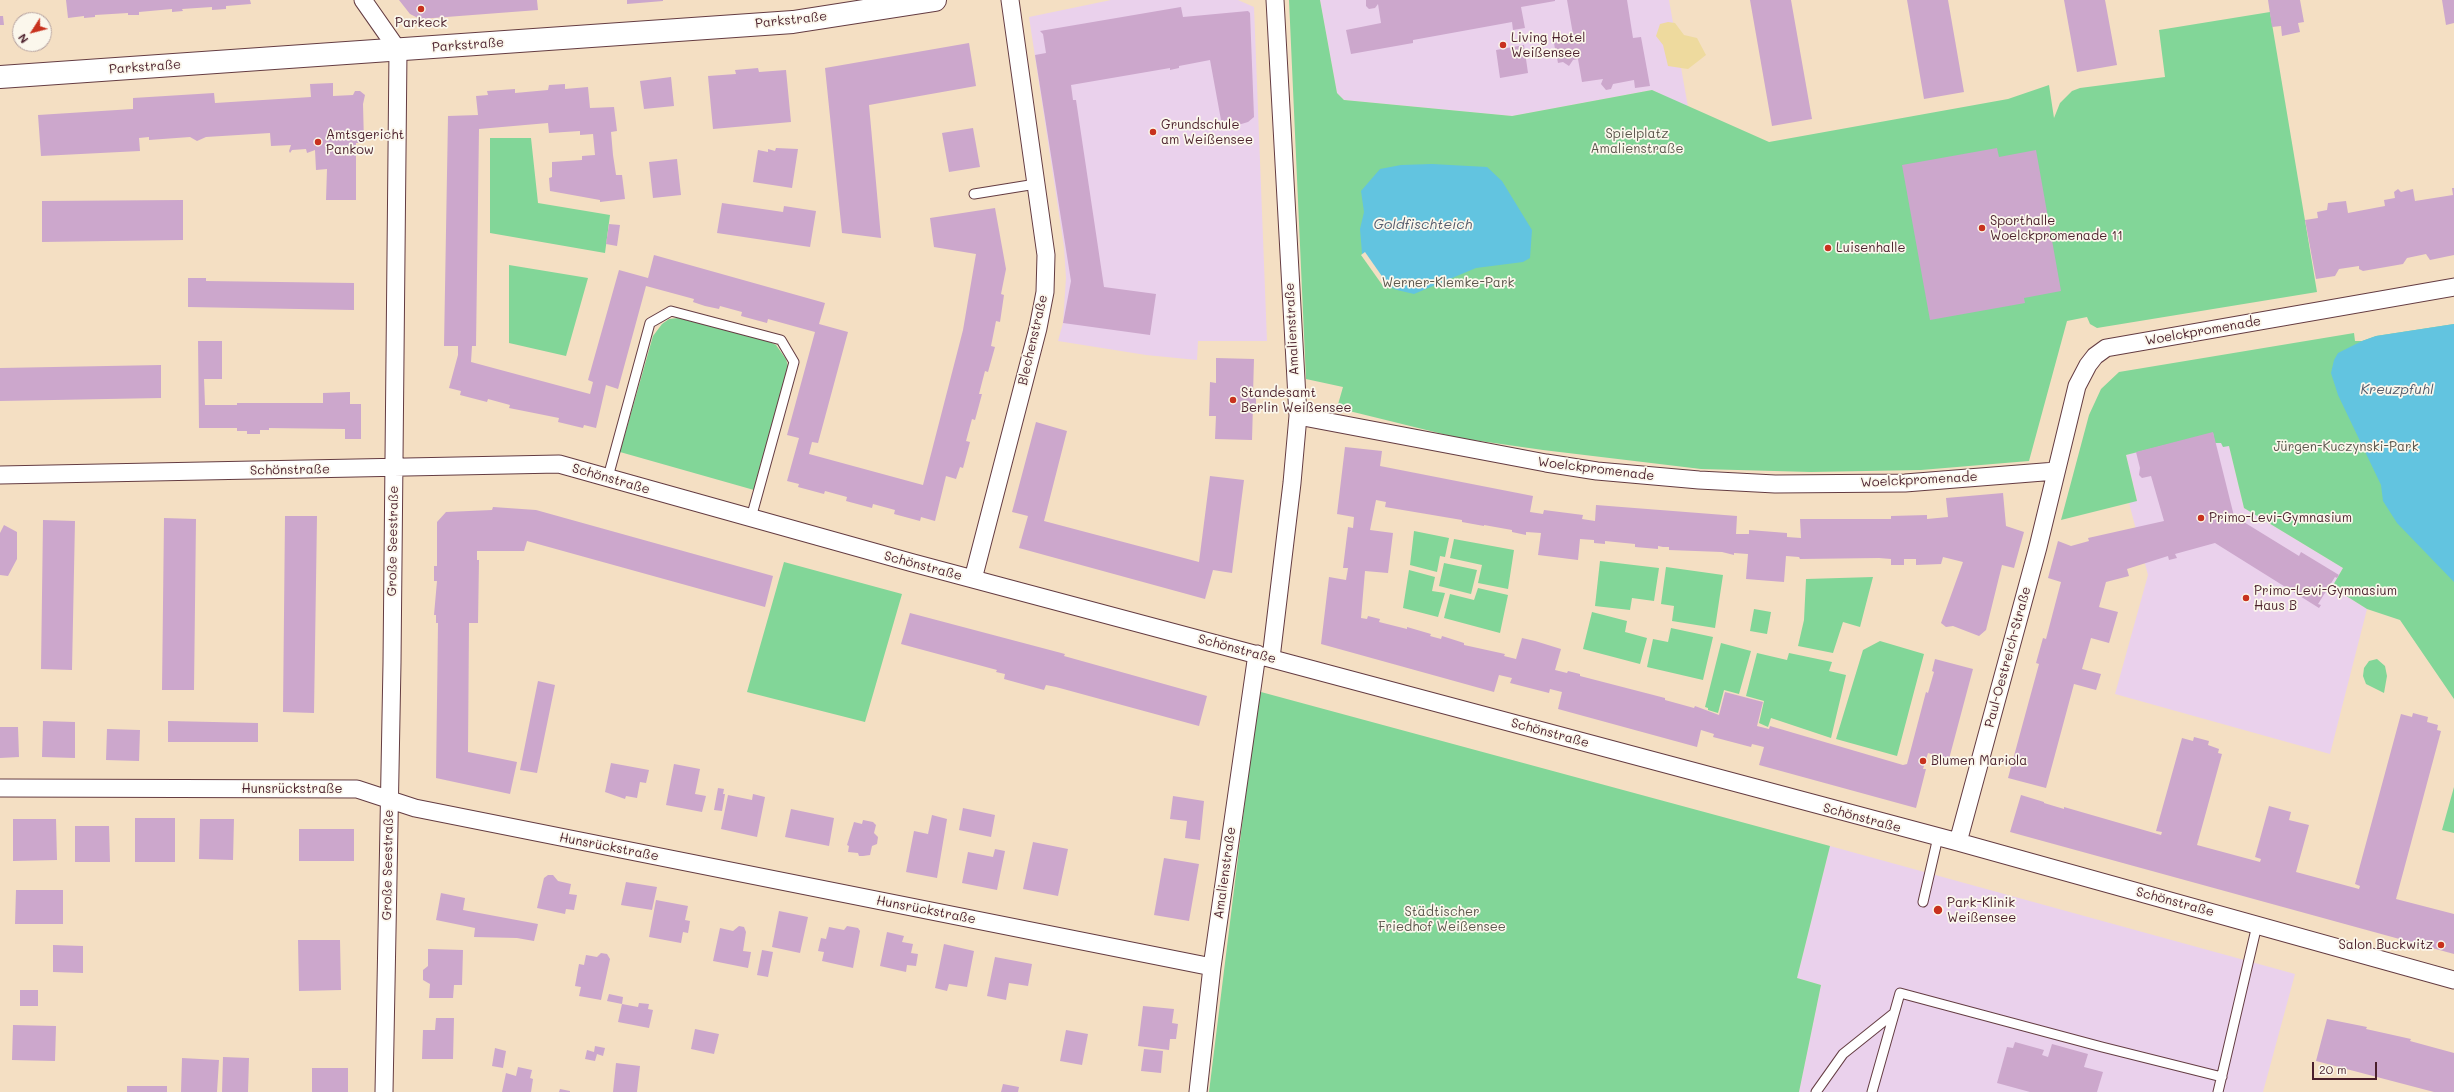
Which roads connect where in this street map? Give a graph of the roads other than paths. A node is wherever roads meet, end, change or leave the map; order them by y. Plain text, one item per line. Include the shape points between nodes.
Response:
1 (363, 0) edge
2 (935, 0) edge
3 (1010, 0) edge
4 (1275, 0) edge
5 (398, 50) junction
6 (0, 77) edge
7 (1036, 184) junction
8 (974, 194) dead end
9 (2454, 287) edge
10 (1298, 416) junction
11 (393, 468) junction
12 (2056, 471) junction
13 (0, 475) edge
14 (608, 477) junction
15 (751, 518) junction
16 (972, 579) junction
17 (1264, 656) junction
18 (0, 788) edge
19 (389, 798) junction
20 (1938, 837) junction
21 (1958, 842) junction
22 (1923, 902) dead end
23 (2257, 925) junction
24 (1212, 967) junction
25 (2454, 980) edge
26 (1893, 1014) junction
27 (2222, 1077) junction
28 (384, 1092) edge
29 (1198, 1092) edge
30 (1816, 1092) edge
31 (1872, 1092) edge
32 (2218, 1092) edge

1 - 5 street
2 - 5 street, Parkstraße via 793,22
3 - 7 street, Blechenstraße
4 - 10 street, Amalienstraße
5 - 6 street, Parkstraße
5 - 11 street, Große Seestraße
7 - 8 lane
7 - 16 street, Blechenstraße via 1046,255 1045,292 1038,328
9 - 12 street, Woelckpromenade via 2106,348 2088,365 2077,386
10 - 12 street, Woelckpromenade via 1546,463 1597,471 1699,480 1775,484 1905,483
10 - 17 street, Amalienstraße via 1292,483
11 - 13 street, Schönstraße
11 - 14 street, Schönstraße via 559,464
11 - 19 street, Große Seestraße
12 - 21 street, Paul-Oestreich-Straße via 2038,547
14 - 15 street, Schönstraße
14 - 15 lane via 650,323 671,311 781,340 794,362
15 - 16 street, Schönstraße
16 - 17 street, Schönstraße
17 - 20 street, Schönstraße
17 - 24 street, Amalienstraße
18 - 19 street, Hunsrückstraße via 357,789
19 - 24 street, Hunsrückstraße via 423,810
19 - 28 street, Große Seestraße
20 - 21 street, Schönstraße
20 - 22 lane
21 - 23 street, Schönstraße
23 - 25 street, Schönstraße
23 - 27 lane
24 - 29 street, Amalienstraße
26 - 27 lane via 1900,992 2190,1066
26 - 30 lane via 1843,1054
26 - 31 lane
27 - 32 lane

